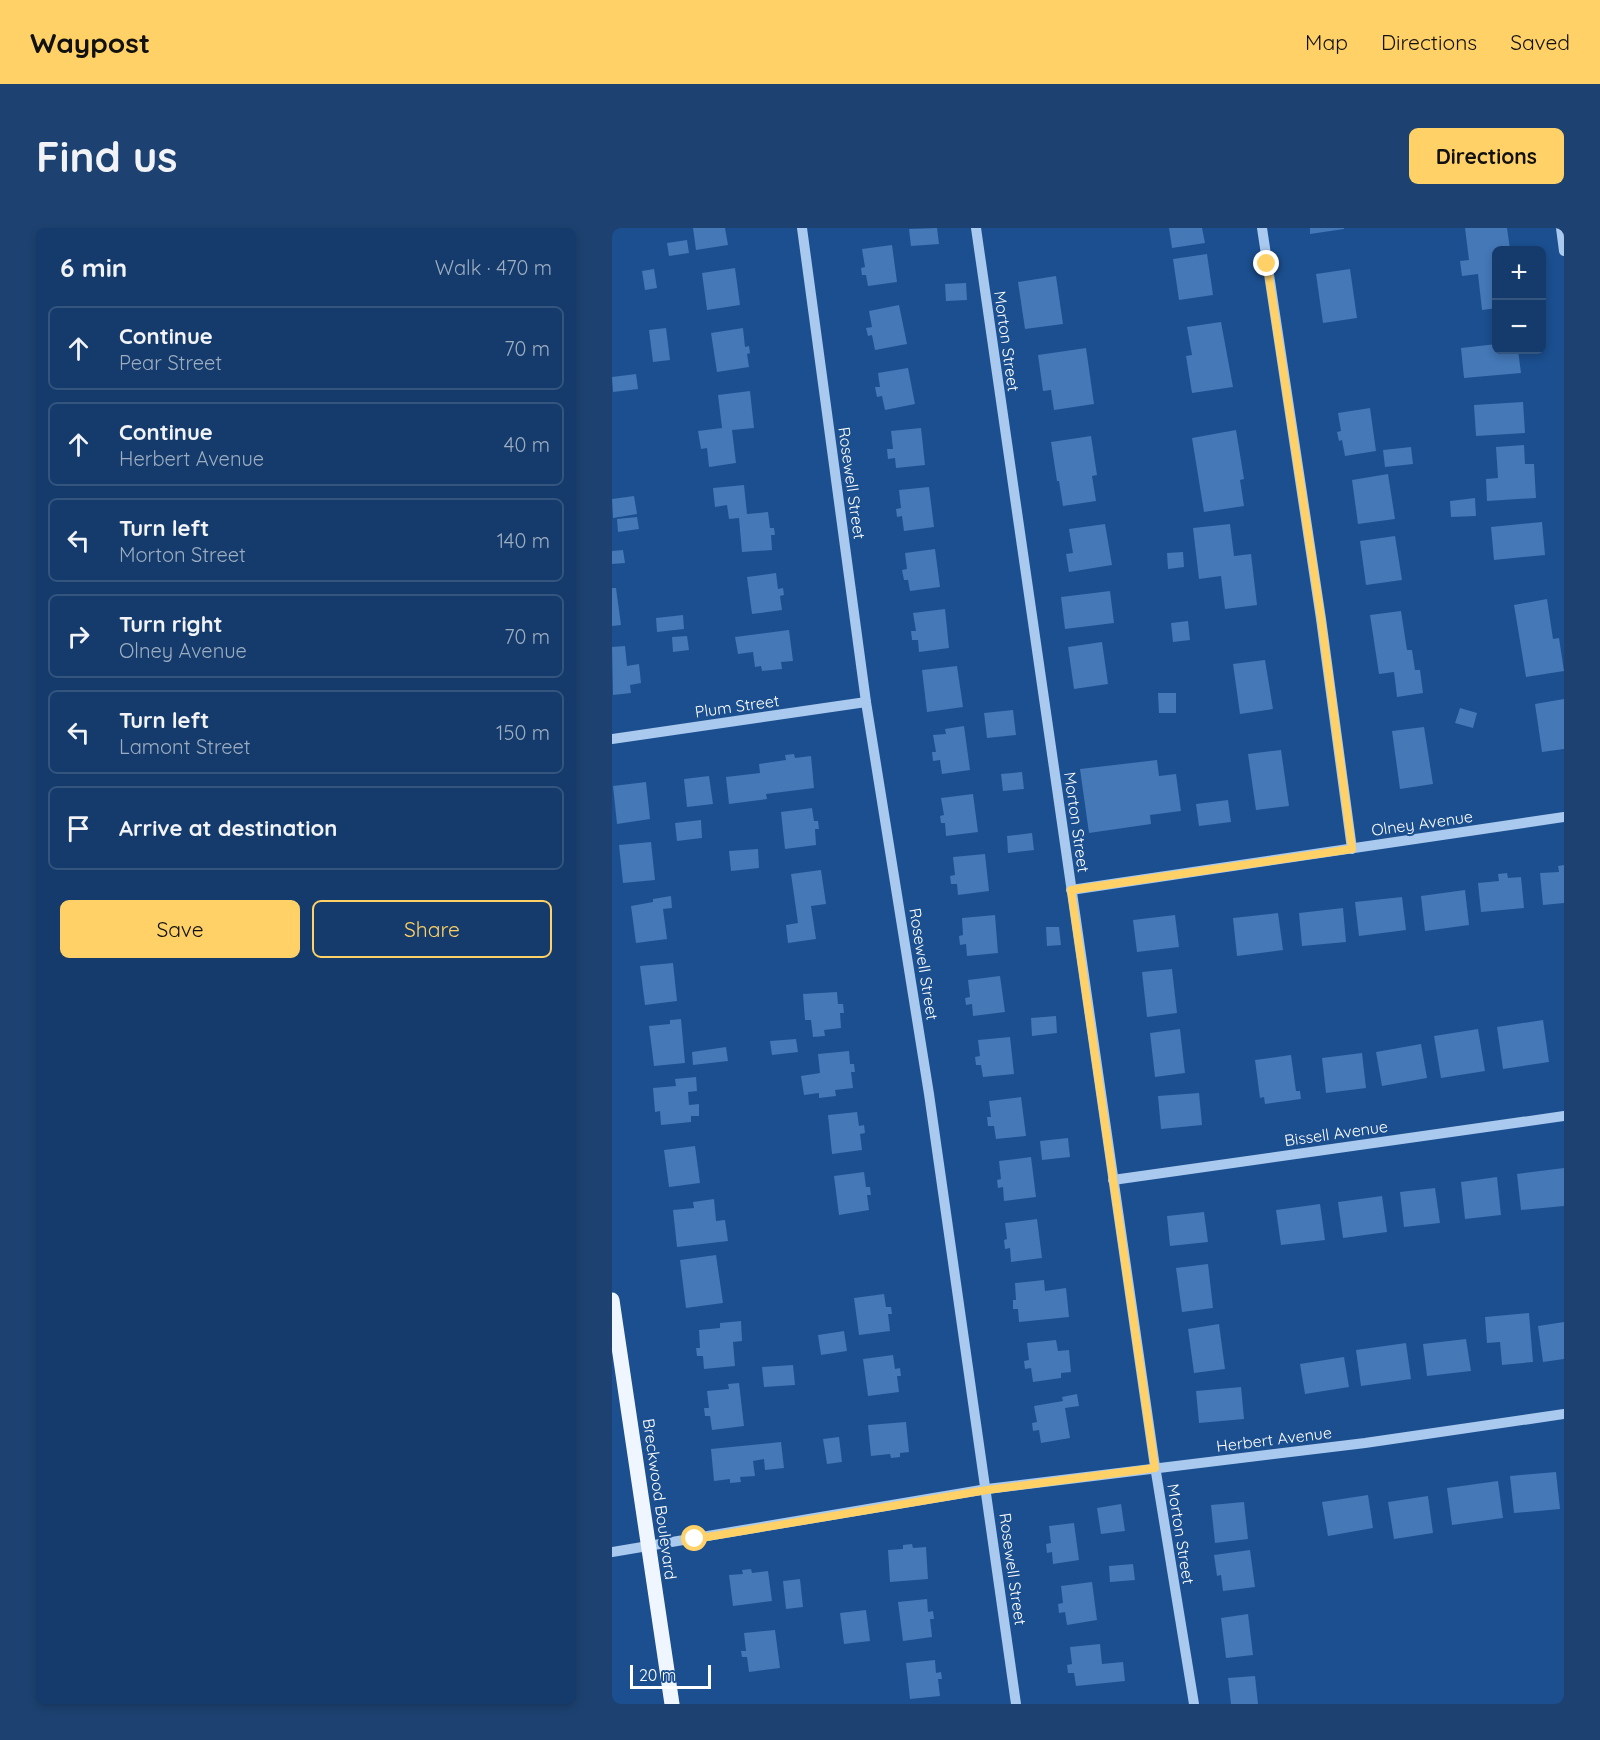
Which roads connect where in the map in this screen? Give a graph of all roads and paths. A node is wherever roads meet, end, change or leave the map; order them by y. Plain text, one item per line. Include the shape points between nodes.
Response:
1 (802, 228) edge
2 (976, 228) edge
3 (1262, 228) edge
4 (1560, 228) edge
5 (1564, 251) edge
6 (866, 702) junction
7 (612, 739) edge
8 (1564, 817) edge
9 (1352, 849) junction
10 (1071, 890) junction
11 (1564, 1116) edge
12 (1113, 1180) junction
13 (612, 1300) edge
14 (1564, 1414) edge
15 (1155, 1468) junction
16 (987, 1490) junction
17 (649, 1547) junction
18 (612, 1552) edge
19 (672, 1704) edge
20 (1016, 1704) edge
21 (1194, 1704) edge

1 - 6 street, Rosewell Street
2 - 10 street, Morton Street
3 - 9 street
4 - 5 street
6 - 7 street, Plum Street
6 - 16 street, Rosewell Street via 931,1105
8 - 9 street, Olney Avenue
9 - 10 street, Olney Avenue
10 - 12 street, Morton Street
11 - 12 street, Bissell Avenue
12 - 15 street, Morton Street
13 - 17 main road, Breckwood Boulevard
14 - 15 street, Herbert Avenue
15 - 16 street, Herbert Avenue
15 - 21 street, Morton Street
16 - 17 street, Herbert Avenue
16 - 20 street, Rosewell Street
17 - 18 street, Herbert Avenue
17 - 19 main road, Breckwood Boulevard

